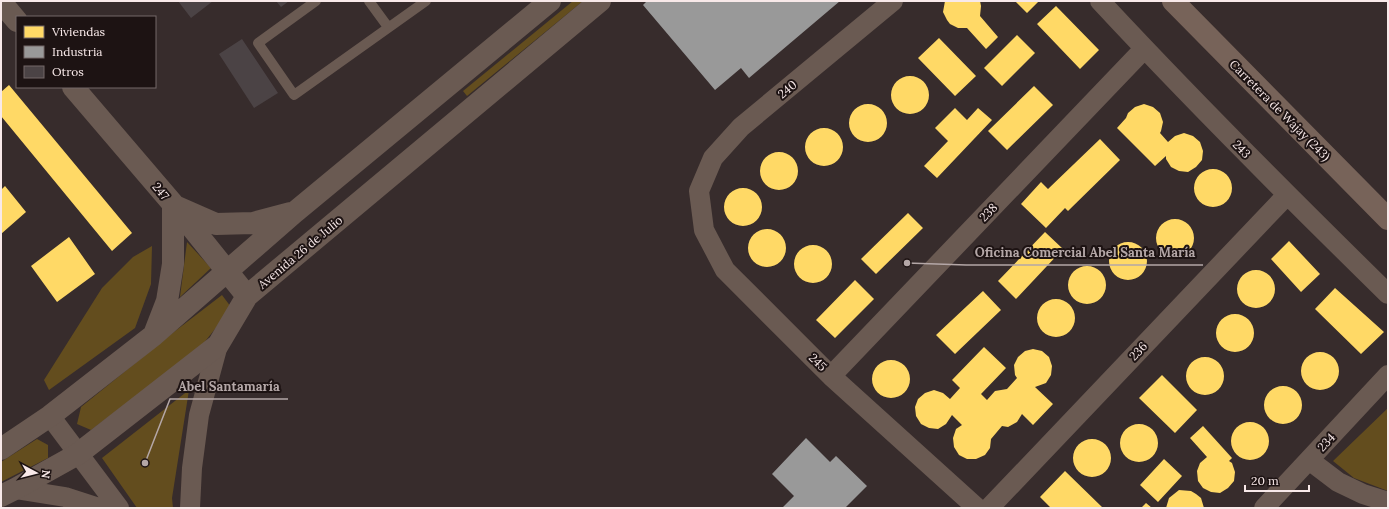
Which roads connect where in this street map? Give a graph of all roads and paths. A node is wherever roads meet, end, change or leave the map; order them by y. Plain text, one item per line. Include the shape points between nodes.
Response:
1 (316, 1) edge
2 (369, 1) edge
3 (426, 1) edge
4 (550, 1) edge
5 (600, 1) edge
6 (893, 1) edge
7 (1100, 1) edge
8 (1172, 1) edge
9 (1, 2) edge
10 (16, 20) edge
11 (388, 27) junction
12 (1144, 49) junction
13 (74, 88) edge
14 (698, 191) joint
15 (1287, 195) junction
16 (172, 204) junction
17 (295, 212) junction
18 (1388, 220) edge
19 (226, 271) junction
20 (1388, 294) edge
21 (247, 296) junction
22 (154, 335) junction
23 (218, 345) junction
24 (831, 376) junction
25 (1388, 376) edge
26 (50, 416) junction
27 (1, 450) edge
28 (78, 454) junction
29 (1309, 460) junction
30 (8, 492) edge
31 (1388, 502) edge
32 (99, 508) edge
33 (118, 508) edge
34 (190, 508) edge
35 (976, 508) edge
36 (989, 508) edge
37 (1264, 508) edge

1 - 11 lane via 258,43 294,94
2 - 11 lane
3 - 11 lane
4 - 17 street
5 - 21 street, Avenida 26 de Julio
6 - 14 street, 240 via 741,127 713,158
7 - 12 street, 243
8 - 18 main road, Carretera de Wajay (243)
9 - 10 street
12 - 15 street, 243
12 - 24 street, 238
13 - 16 street, 247
14 - 24 street, 245 via 704,230 725,270
15 - 20 street, 243
15 - 36 street, 236
16 - 17 street via 216,224 253,223
16 - 19 street, 247
16 - 22 street via 174,264 167,301
17 - 19 street
19 - 21 street, 247
19 - 22 street
21 - 23 street, Avenida 26 de Julio
22 - 26 street
23 - 28 street, Avenida 26 de Julio
23 - 34 street via 199,415
24 - 35 street, 245
25 - 29 street, 234
26 - 27 street
26 - 28 street
28 - 30 street, Avenida 26 de Julio
28 - 33 street
29 - 31 street via 1338,482
29 - 37 street, 234
30 - 32 street via 65,497

